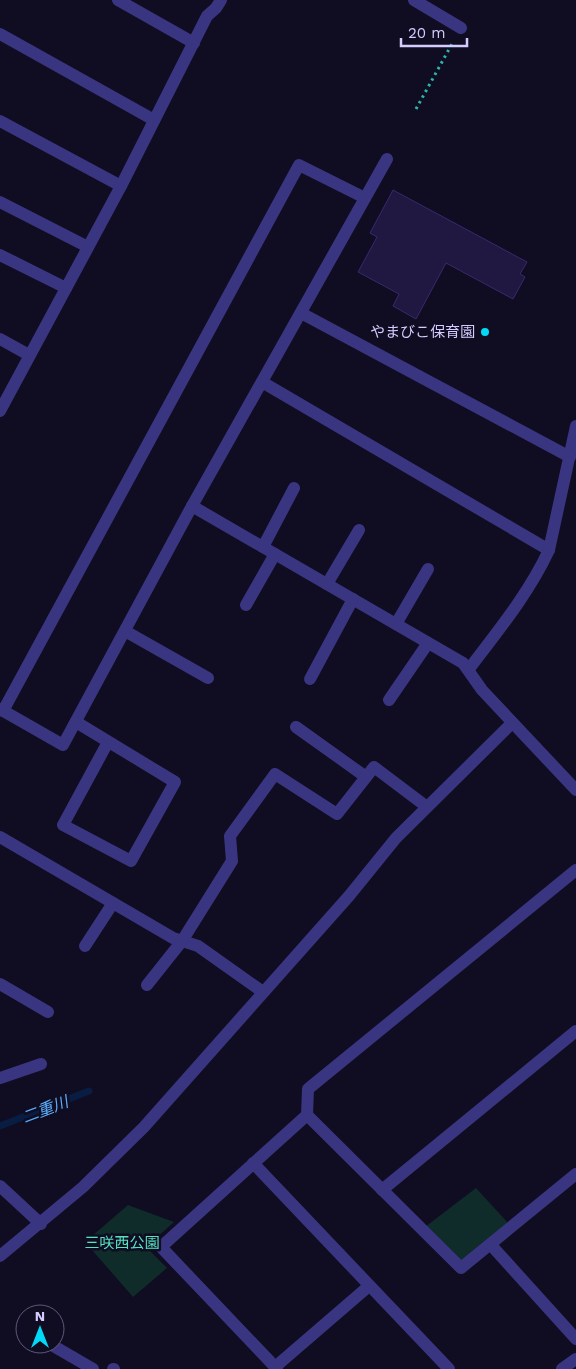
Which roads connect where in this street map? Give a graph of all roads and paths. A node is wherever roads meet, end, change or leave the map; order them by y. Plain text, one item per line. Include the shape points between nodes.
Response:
1 (118, 0) edge
2 (220, 0) edge
3 (414, 0) edge
4 (461, 28) joint
5 (0, 34) edge
6 (194, 43) junction
7 (416, 109) dead end
8 (154, 120) junction
9 (0, 121) edge
10 (387, 159) dead end
11 (121, 186) junction
12 (364, 198) junction
13 (0, 202) edge
14 (88, 247) junction
15 (0, 255) edge
16 (66, 288) junction
17 (301, 313) junction
18 (0, 339) edge
19 (29, 355) junction
20 (262, 382) junction
21 (0, 410) edge
22 (576, 426) edge
23 (570, 457) junction
24 (294, 488) dead end
25 (192, 506) junction
26 (359, 530) dead end
27 (263, 547) junction
28 (550, 550) junction
29 (275, 554) junction
30 (428, 569) dead end
31 (327, 584) junction
32 (353, 599) junction
33 (246, 605) dead end
34 (396, 624) junction
35 (125, 631) junction
36 (428, 643) junction
37 (469, 669) junction
38 (208, 678) dead end
39 (310, 679) dead end
40 (389, 700) dead end
41 (2, 710) edge
42 (76, 722) junction
43 (512, 723) junction
44 (296, 727) dead end
45 (108, 742) junction
46 (366, 777) junction
47 (576, 790) edge
48 (427, 807) junction
49 (0, 838) edge
50 (576, 870) edge
51 (113, 903) junction
52 (182, 940) junction
53 (85, 946) dead end
54 (0, 984) edge
55 (147, 985) dead end
56 (263, 992) junction
57 (48, 1012) dead end
58 (576, 1031) edge
59 (40, 1064) dead end
60 (0, 1078) edge
61 (307, 1115) junction
62 (253, 1163) junction
63 (576, 1174) edge
64 (0, 1186) edge
65 (382, 1190) junction
66 (40, 1224) junction
67 (491, 1245) junction
68 (0, 1256) edge
69 (369, 1286) junction
70 (576, 1339) edge
71 (65, 1353) edge
72 (576, 1359) edge
73 (276, 1368) edge
74 (93, 1369) edge
75 (449, 1369) edge
76 (562, 1369) edge

1 - 6 street
2 - 6 street via 207,16
3 - 4 street
4 - 7 path
5 - 8 street
6 - 8 street
8 - 11 street
9 - 11 street
10 - 12 street
11 - 14 street
12 - 17 street
12 - 41 street via 299,165
13 - 14 street
14 - 16 street
15 - 16 street
16 - 19 street
17 - 20 street
17 - 23 street
18 - 19 street
19 - 21 street
20 - 25 street
20 - 28 street
22 - 23 street
23 - 28 street
24 - 27 street
25 - 27 street
25 - 35 street
26 - 31 street
27 - 29 street
28 - 37 street via 510,615
29 - 31 street
29 - 33 street
30 - 34 street
31 - 32 street
32 - 34 street
32 - 39 street
34 - 36 street
35 - 38 street
35 - 42 street
36 - 37 street
36 - 40 street
37 - 43 street via 482,690
41 - 42 street via 64,745
42 - 45 street
43 - 47 street
43 - 48 street
44 - 46 street
45 - 45 street via 174,782 131,861 63,826
46 - 48 street via 374,767
46 - 52 street via 338,814 275,774 230,836 232,861
48 - 56 street via 396,838
49 - 51 street
50 - 61 street via 308,1088
51 - 52 street
51 - 53 street
52 - 55 street
52 - 56 street via 198,946
54 - 57 street
56 - 66 street via 144,1126 83,1187
58 - 65 street
59 - 60 street
61 - 62 street
61 - 65 street
62 - 69 street
62 - 73 street via 162,1247
63 - 67 street
64 - 66 street
65 - 67 street via 461,1268
66 - 68 street
67 - 70 street
69 - 73 street
69 - 75 street
71 - 74 street
72 - 76 street

